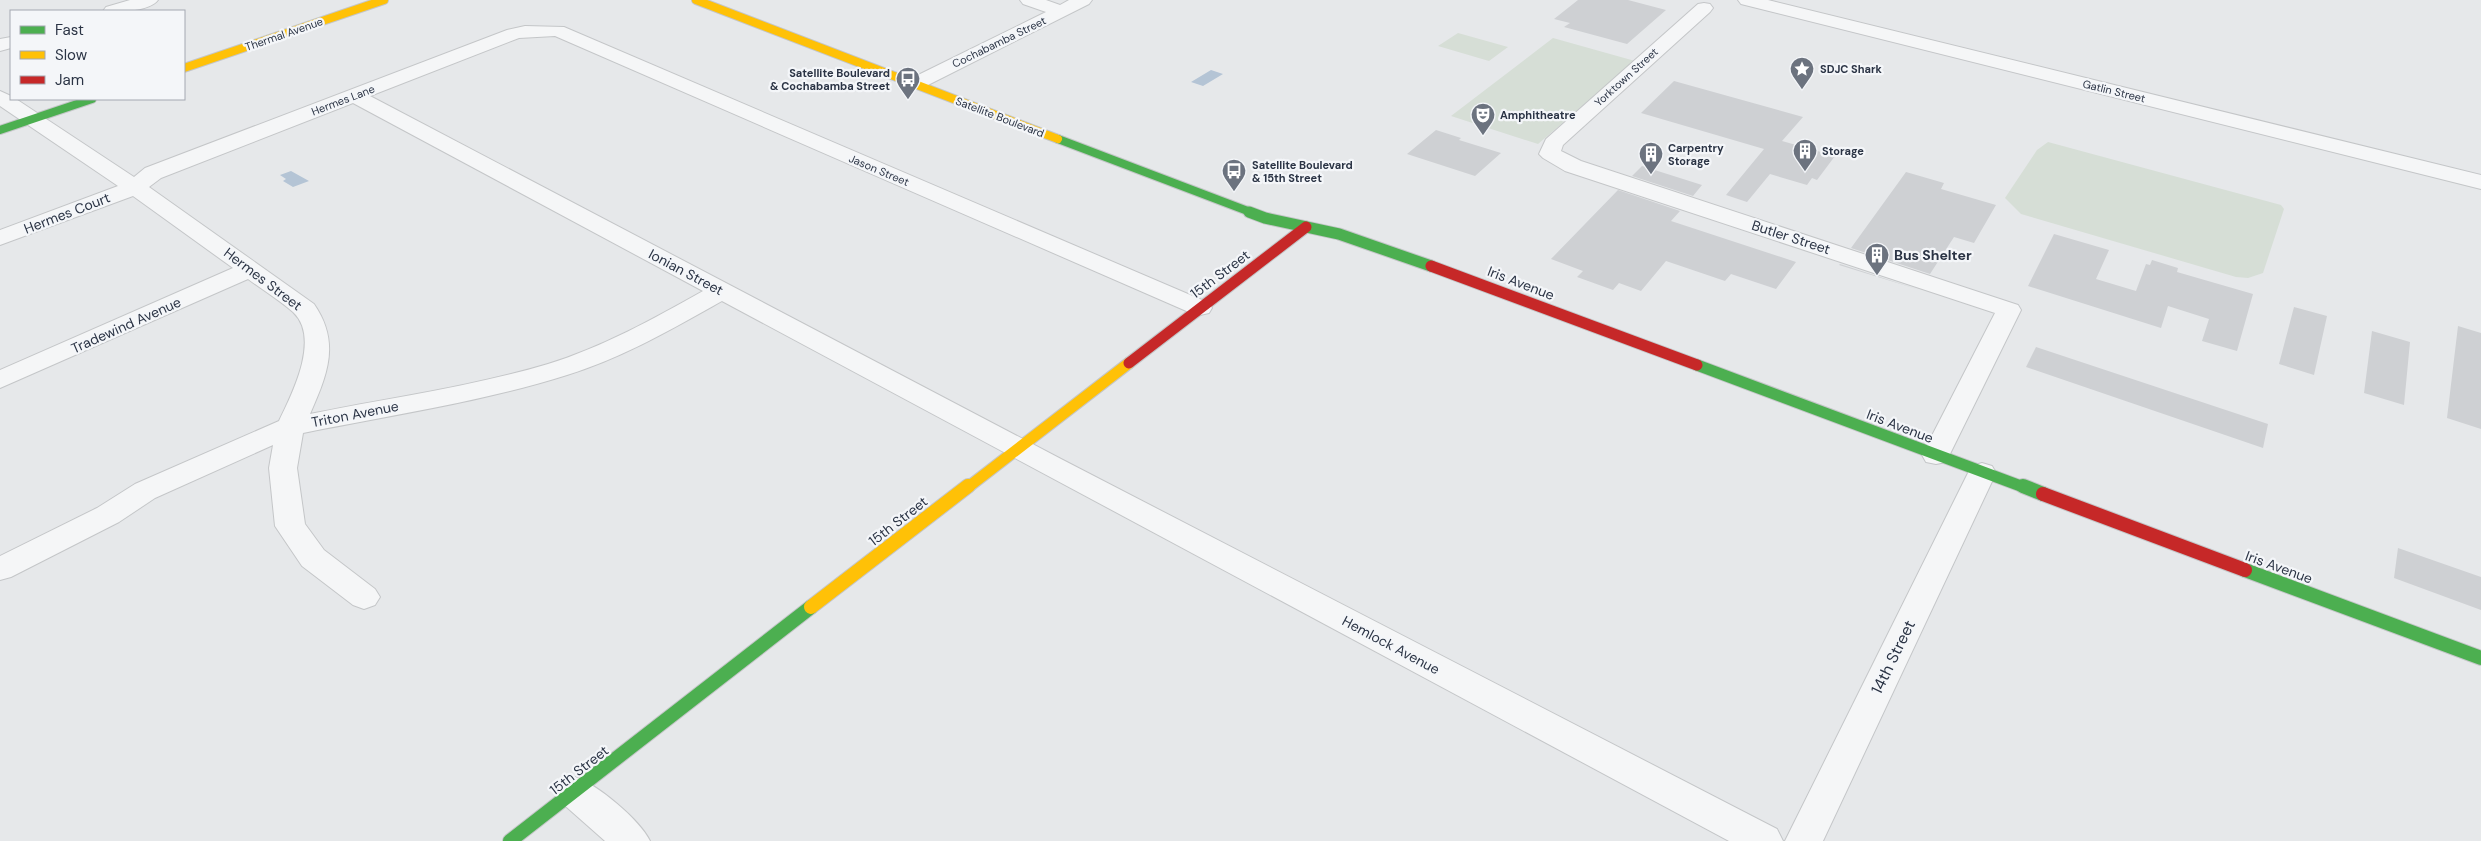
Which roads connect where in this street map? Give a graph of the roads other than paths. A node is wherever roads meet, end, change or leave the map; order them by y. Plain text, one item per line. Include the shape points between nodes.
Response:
1 (149, 0) edge
2 (384, 0) edge
3 (696, 0) edge
4 (1029, 0) edge
5 (1083, 0) edge
6 (1747, 0) edge
7 (1704, 8) dead end
8 (115, 10) edge
9 (1061, 11) junction
10 (558, 32) joint
11 (185, 68) edge
12 (914, 84) junction
13 (354, 96) junction
14 (0, 97) edge
15 (89, 100) edge
16 (32, 119) junction
17 (0, 130) edge
18 (1573, 166) joint
19 (2481, 182) edge
20 (135, 187) junction
21 (1306, 227) junction
22 (0, 238) edge
23 (252, 269) junction
24 (722, 290) junction
25 (1200, 308) junction
26 (0, 380) edge
27 (290, 428) junction
28 (1017, 448) junction
29 (1936, 455) junction
30 (1982, 473) junction
31 (0, 569) edge
32 (364, 597) dead end
33 (2481, 658) edge
34 (574, 792) junction
35 (510, 841) edge
36 (631, 841) edge
37 (1764, 841) edge
38 (1804, 841) edge

1 - 8 street
2 - 11 street, Thermal Avenue
3 - 12 street, Satellite Boulevard
4 - 9 street
5 - 9 street, Cochabamba Street
6 - 19 street, Gatlin Street
7 - 18 street, Yorktown Street via 1553,143 1550,154
9 - 12 street, Cochabamba Street
10 - 13 street, Hermes Lane via 513,34
10 - 25 street, Jason Street
12 - 21 street, Satellite Boulevard via 1265,218
13 - 20 street, Hermes Lane via 153,173
13 - 24 street, Ionian Street
14 - 16 street, Hermes Street
15 - 16 street
16 - 17 street
16 - 20 street, Hermes Street
18 - 29 street, Butler Street via 2008,310
20 - 22 street, Hermes Court
20 - 23 street, Hermes Street
21 - 25 street, 15th Street
21 - 29 street, Iris Avenue via 1386,249
23 - 26 street, Tradewind Avenue
23 - 27 street, Hermes Street via 305,309 315,331 314,372
24 - 27 street, Triton Avenue via 633,340 560,369 504,384
24 - 28 street, Ionian Street
25 - 28 street, 15th Street
27 - 31 street, Triton Avenue via 145,491 108,515
27 - 32 street, Hermes Street via 283,468 290,526 313,558
28 - 34 street, 15th Street
28 - 37 street, Hemlock Avenue
29 - 30 street, Iris Avenue
30 - 33 street, Iris Avenue
30 - 38 street, 14th Street
34 - 35 street, 15th Street
34 - 36 street

